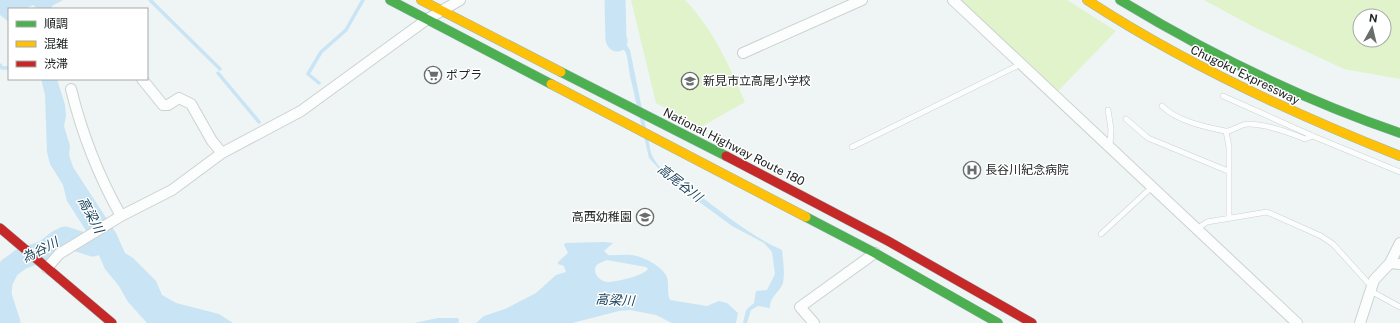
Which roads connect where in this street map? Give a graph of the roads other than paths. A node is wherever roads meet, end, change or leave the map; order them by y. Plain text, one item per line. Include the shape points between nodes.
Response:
1 (390, 0) edge
2 (421, 0) edge
3 (459, 0) edge
4 (862, 0) edge
5 (953, 0) edge
6 (1087, 0) edge
7 (1120, 0) edge
8 (441, 11) junction
9 (426, 20) junction
10 (743, 53) dead end
11 (1021, 64) junction
12 (143, 80) edge
13 (71, 89) dead end
14 (1223, 96) dead end
15 (1162, 106) dead end
16 (1108, 110) dead end
17 (1126, 118) dead end
18 (1226, 131) junction
19 (1400, 133) edge
20 (1313, 136) junction
21 (1110, 146) junction
22 (852, 147) dead end
23 (222, 153) junction
24 (1400, 156) edge
25 (1228, 171) junction
26 (1400, 172) edge
27 (1153, 186) junction
28 (121, 216) junction
29 (1229, 218) junction
30 (0, 228) edge
31 (1198, 228) junction
32 (1101, 234) dead end
33 (1400, 243) edge
34 (875, 253) junction
35 (1395, 263) edge
36 (47, 268) junction
37 (1370, 288) junction
38 (1400, 307) edge
39 (112, 323) edge
40 (814, 323) edge
41 (998, 323) edge
42 (1032, 323) edge
43 (1297, 323) edge
44 (1360, 323) edge

1 - 9 main road
2 - 8 main road, National Highway Route 180
3 - 8 street
4 - 10 street
5 - 11 street
6 - 24 main road, Chugoku Expressway via 1146,38 1219,78 1290,111
7 - 19 main road, Chugoku Expressway via 1226,62 1299,95
8 - 9 street
8 - 42 main road, National Highway Route 180 via 888,241
9 - 23 street via 301,111
9 - 34 main road
11 - 21 street
11 - 22 lane
12 - 23 street via 163,105 168,105 179,98 190,104
13 - 28 street via 79,124 97,170
14 - 20 lane
15 - 18 lane via 1196,124
16 - 21 lane
17 - 25 lane via 1148,138
18 - 20 lane via 1249,124 1290,132 1305,139
18 - 25 lane via 1229,147
20 - 26 lane
21 - 27 street
23 - 28 street via 172,190
25 - 29 lane
27 - 31 street
27 - 32 lane
28 - 36 street via 59,254
29 - 31 lane via 1207,222
29 - 37 lane via 1267,212 1321,236 1340,250
30 - 36 main road
31 - 43 street
33 - 35 street
34 - 40 street via 800,308
34 - 41 main road
35 - 37 street via 1374,280
36 - 39 main road
37 - 38 lane
37 - 44 street

